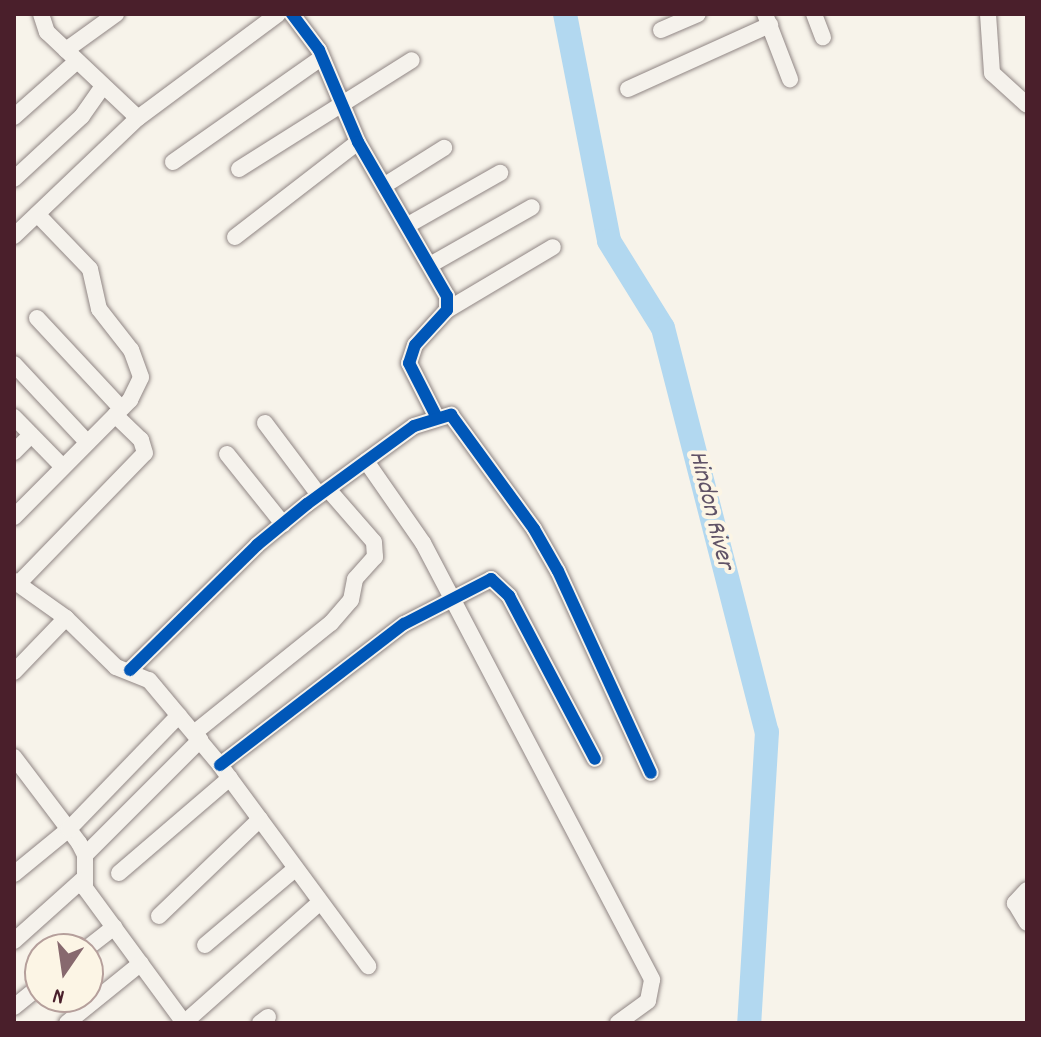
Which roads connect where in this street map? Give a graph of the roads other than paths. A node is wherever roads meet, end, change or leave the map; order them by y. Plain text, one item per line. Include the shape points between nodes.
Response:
1 (41, 14) edge
2 (116, 14) edge
3 (278, 14) edge
4 (292, 14) edge
5 (698, 14) edge
6 (814, 14) edge
7 (988, 14) edge
8 (767, 20) edge
9 (661, 30) dead end
10 (823, 37) dead end
11 (71, 55) junction
12 (321, 58) junction
13 (412, 60) dead end
14 (790, 79) dead end
15 (102, 87) junction
16 (628, 89) dead end
17 (339, 102) junction
18 (1027, 105) edge
19 (14, 117) edge
20 (138, 118) junction
21 (358, 142) junction
22 (444, 148) dead end
23 (173, 162) dead end
24 (239, 169) dead end
25 (500, 173) dead end
26 (14, 179) edge
27 (385, 185) junction
28 (532, 207) dead end
29 (37, 214) junction
30 (408, 225) junction
31 (14, 236) edge
32 (235, 237) dead end
33 (553, 247) dead end
34 (430, 265) junction
35 (447, 310) junction
36 (37, 318) dead end
37 (14, 364) edge
38 (118, 412) junction
39 (436, 416) junction
40 (14, 417) edge
41 (265, 423) dead end
42 (31, 435) junction
43 (87, 442) junction
44 (14, 452) edge
45 (227, 454) dead end
46 (366, 461) junction
47 (63, 467) junction
48 (324, 492) junction
49 (14, 517) edge
50 (283, 524) junction
51 (16, 582) edge
52 (453, 598) junction
53 (66, 618) junction
54 (130, 670) junction
55 (14, 672) edge
56 (179, 715) junction
57 (197, 737) junction
58 (14, 757) edge
59 (595, 759) dead end
60 (225, 772) junction
61 (651, 773) dead end
62 (20, 776) edge
63 (260, 819) junction
64 (69, 829) junction
65 (85, 855) junction
66 (295, 869) junction
67 (119, 873) dead end
68 (14, 874) edge
69 (82, 880) junction
70 (1027, 890) edge
71 (319, 903) junction
72 (159, 916) dead end
73 (1027, 923) edge
74 (114, 927) junction
75 (104, 935) edge
76 (14, 941) edge
77 (205, 945) dead end
78 (141, 963) junction
79 (368, 966) dead end
80 (67, 1023) edge
81 (184, 1023) edge
82 (618, 1023) edge

1 - 11 street via 40,23
2 - 11 street
3 - 20 street
4 - 12 street
5 - 9 street
6 - 10 street
7 - 18 street via 992,73
8 - 14 street
8 - 16 street
11 - 15 street
11 - 19 street
12 - 17 street
12 - 23 street
13 - 17 street
15 - 20 street
15 - 26 street via 82,116
17 - 21 street
17 - 24 street
20 - 29 street
21 - 27 street
21 - 32 street
22 - 27 street
25 - 30 street
27 - 30 street
28 - 34 street
29 - 31 street
29 - 38 street via 83,258 94,278 99,309 140,367 137,389
30 - 34 street
33 - 35 street
34 - 35 street via 447,296
35 - 39 street via 415,345 409,363
36 - 38 street
37 - 43 street
38 - 43 street
38 - 51 street via 145,453
39 - 46 street
39 - 61 street via 451,415 457,421 534,529 582,619
40 - 42 street
41 - 48 street
42 - 44 street
42 - 47 street
43 - 47 street
45 - 50 street
46 - 48 street
46 - 52 street via 389,487
47 - 49 street
48 - 50 street
48 - 57 street via 374,542 375,557 355,579 351,600 331,623
50 - 54 street
51 - 53 street
52 - 59 street via 491,579 503,589
52 - 60 street via 404,624
52 - 82 street via 652,980 648,1001
53 - 54 street via 116,667
53 - 55 street
54 - 56 street via 149,680
56 - 57 street
56 - 64 street
57 - 60 street
57 - 65 street
58 - 62 street
60 - 63 street
60 - 67 street
62 - 64 street
63 - 66 street
63 - 72 street
64 - 65 street
64 - 68 street
65 - 69 street
66 - 71 street
66 - 77 street
69 - 74 street
69 - 76 street
70 - 73 street via 1015,903
71 - 79 street
71 - 81 street
74 - 75 street
74 - 78 street
78 - 80 street
78 - 81 street

